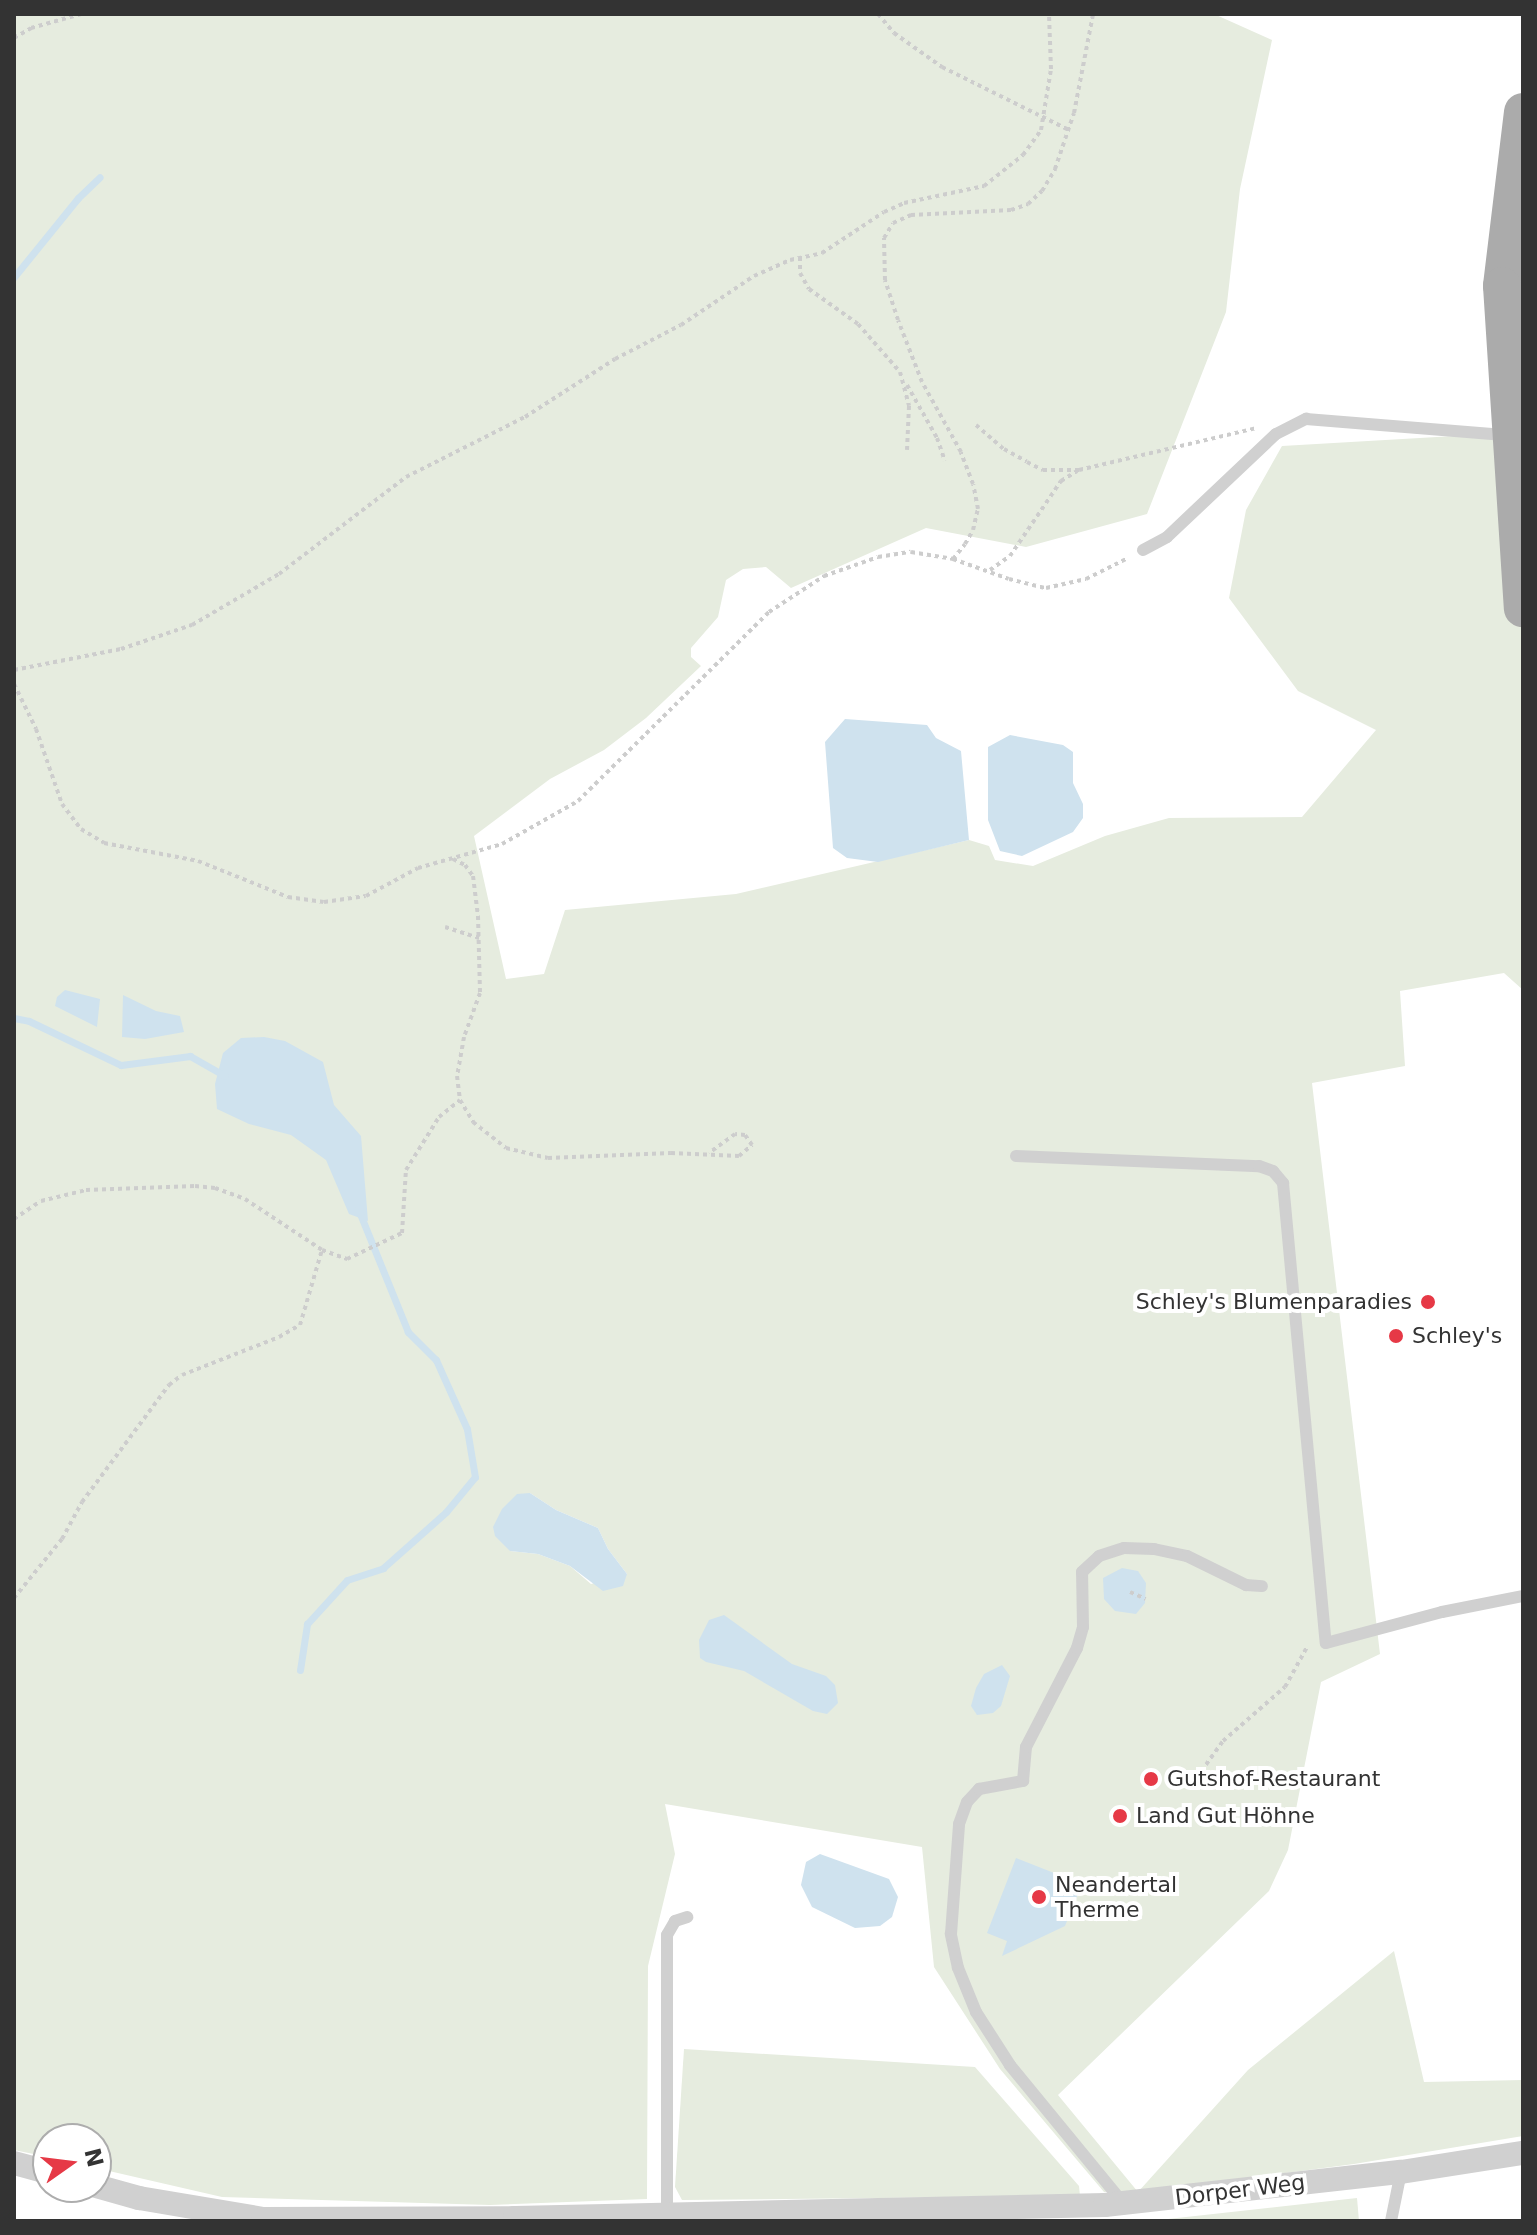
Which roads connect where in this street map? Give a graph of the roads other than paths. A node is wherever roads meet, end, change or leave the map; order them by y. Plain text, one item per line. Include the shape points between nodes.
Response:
1 (1523, 112) edge
2 (1509, 435) junction
3 (1143, 550) road end
4 (1523, 608) edge
5 (1016, 1156) dead end
6 (1262, 1586) dead end
7 (1523, 1596) edge
8 (687, 1917) dead end
9 (1523, 2153) edge
10 (1401, 2172) junction
11 (112, 2190) edge
12 (1124, 2204) junction
13 (667, 2215) junction
14 (1391, 2221) edge

1 - 2 main road via 1502,286
2 - 3 lane via 1306,419 1276,434 1167,537
2 - 4 main road
5 - 7 lane via 1259,1166 1273,1171 1283,1183 1326,1643
6 - 12 lane via 1246,1585 1187,1556 1154,1549 1124,1548 1099,1556 1082,1572 1083,1627 1026,1747 1023,1781 979,1789 959,1824 951,1934 976,2012 1010,2065
8 - 13 lane via 675,1921 667,1935
9 - 10 street, Dorper Weg
10 - 12 street, Dorper Weg
10 - 14 lane
11 - 13 street, Dorper Weg via 263,2219
12 - 13 street, Dorper Weg

